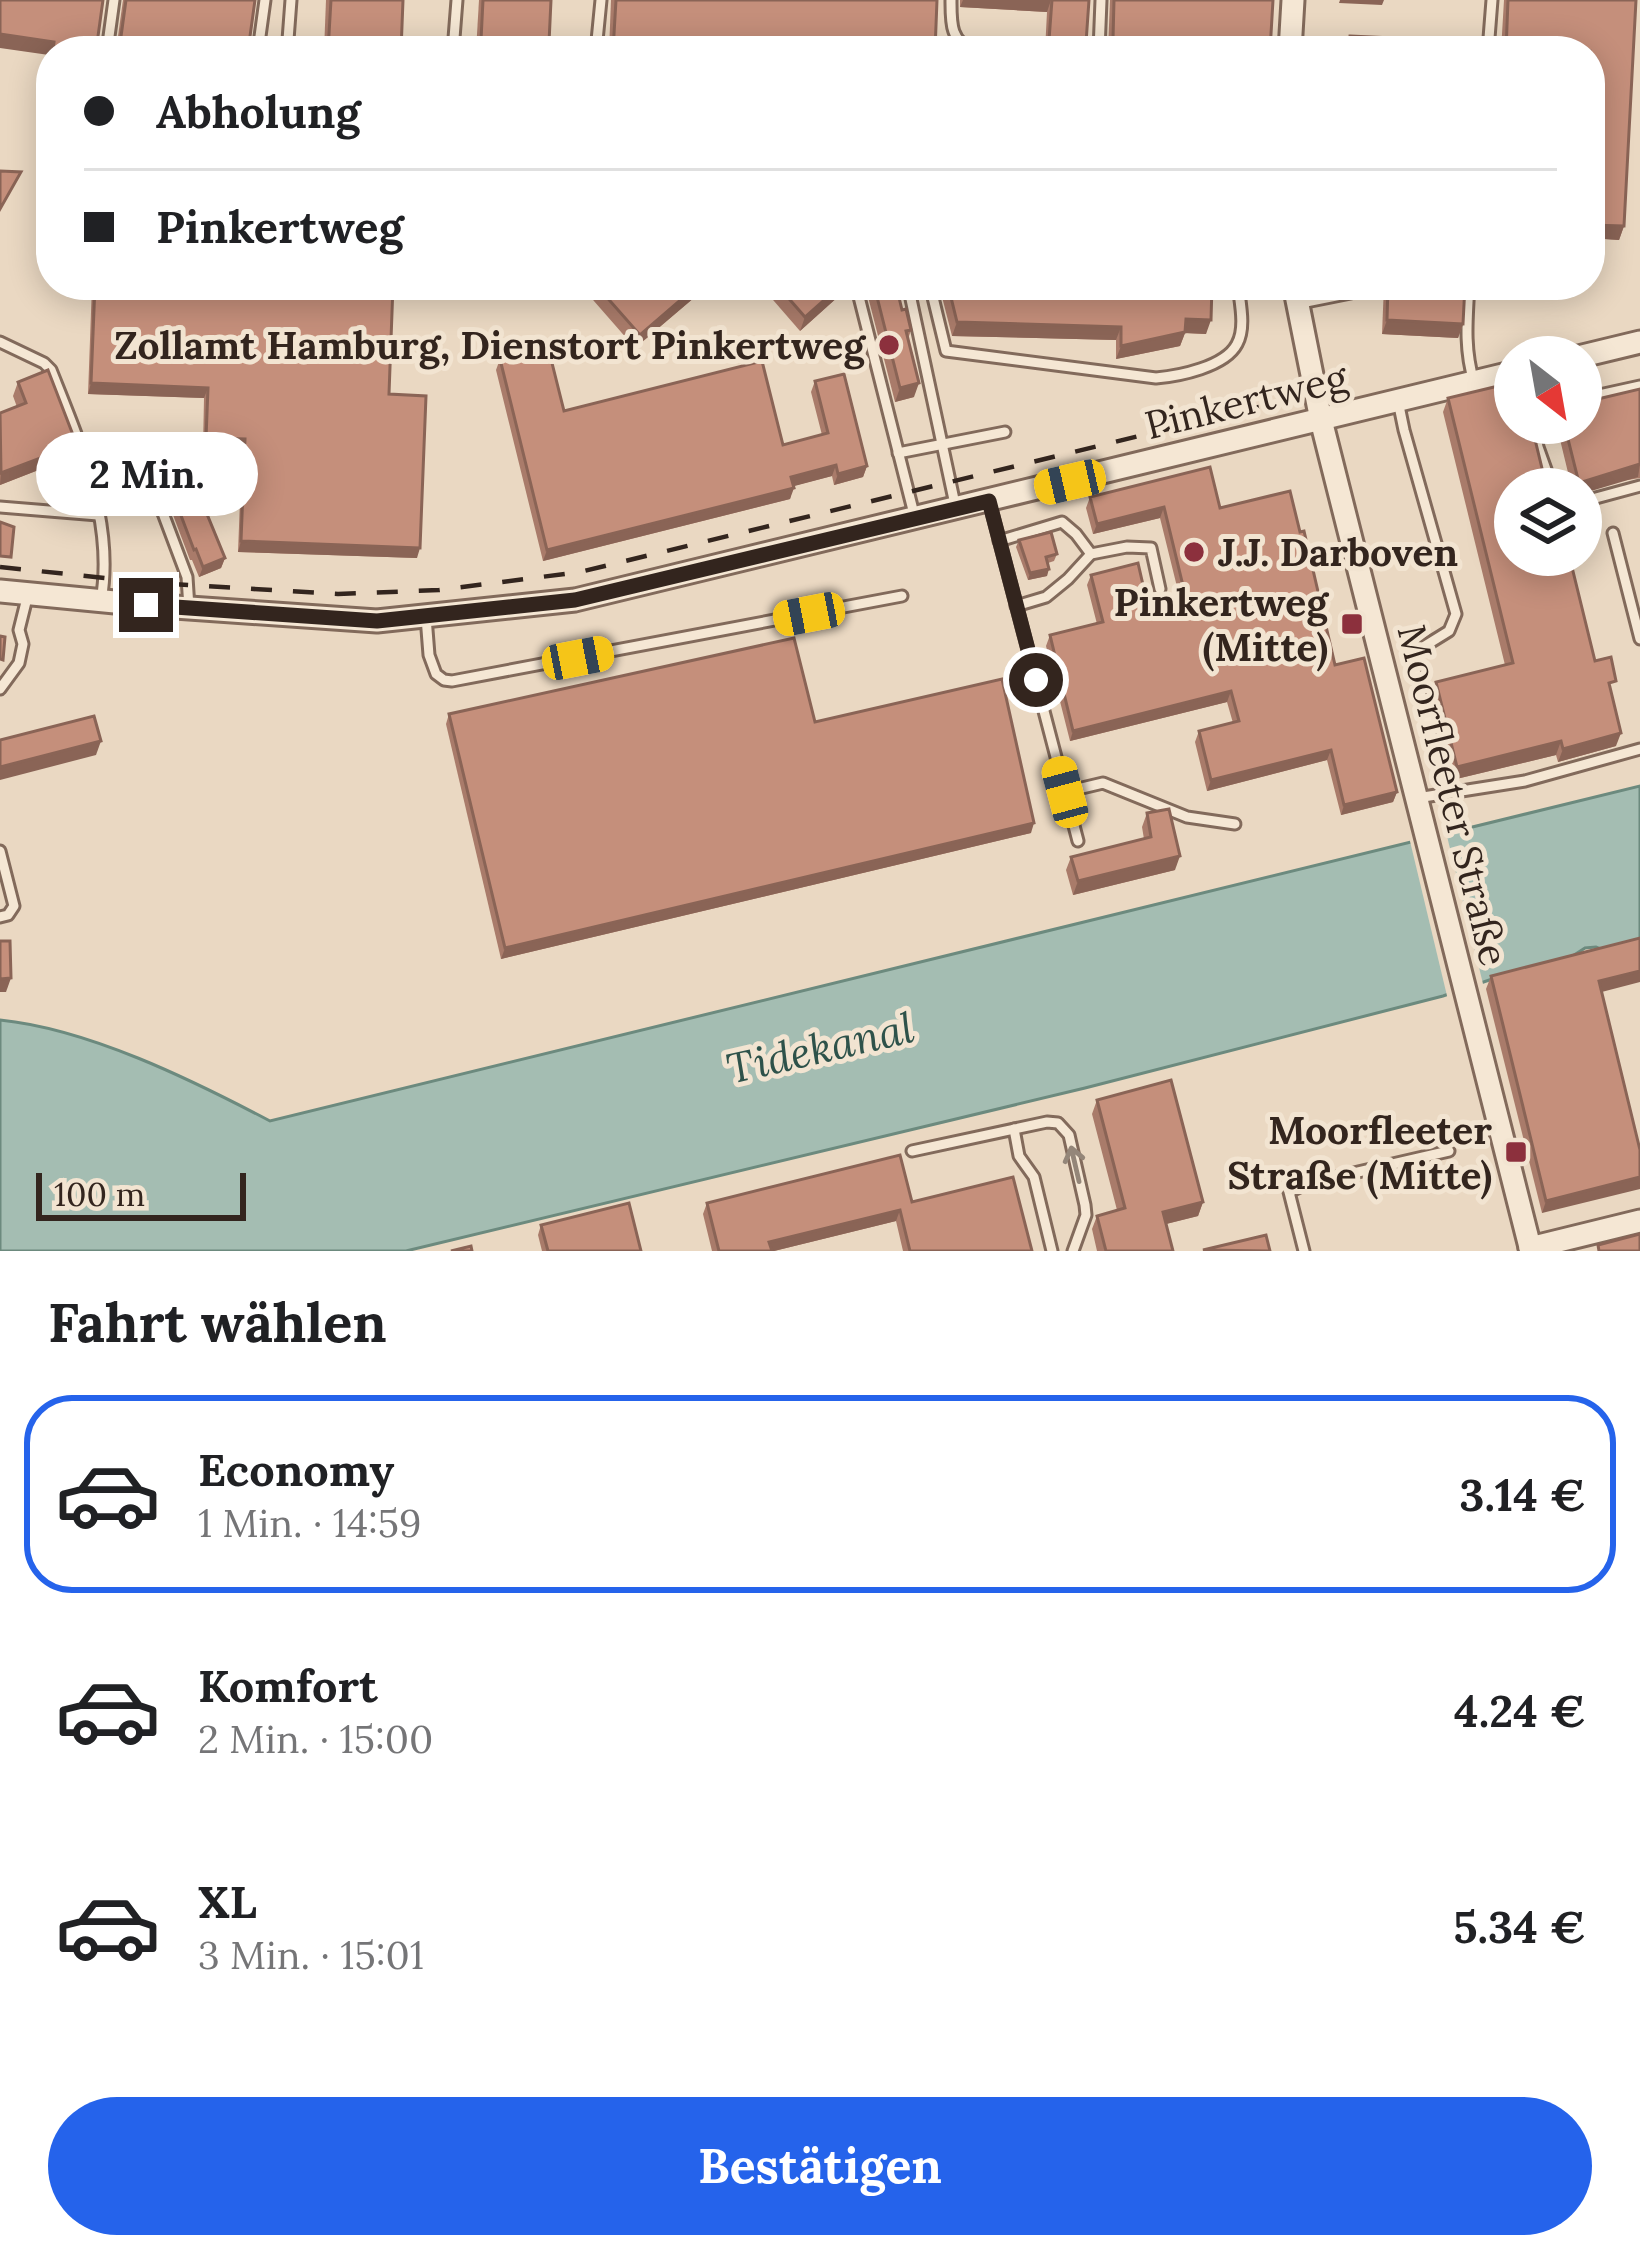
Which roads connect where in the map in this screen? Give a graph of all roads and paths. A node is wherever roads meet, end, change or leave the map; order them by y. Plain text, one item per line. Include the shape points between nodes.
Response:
1 (114, 0) edge
2 (265, 0) edge
3 (291, 0) edge
4 (458, 0) edge
5 (601, 0) edge
6 (951, 0) edge
7 (1101, 0) edge
8 (1293, 0) edge
9 (1492, 0) edge
10 (109, 36) edge
11 (260, 36) edge
12 (288, 36) edge
13 (454, 36) edge
14 (597, 36) edge
15 (955, 36) edge
16 (1100, 36) edge
17 (1291, 36) edge
18 (1489, 36) edge
19 (860, 300) edge
20 (911, 300) edge
21 (934, 300) edge
22 (1240, 300) edge
23 (1296, 300) edge
24 (1468, 300) edge
25 (0, 342) edge
26 (1640, 342) edge
27 (1602, 351) edge
28 (1494, 377) edge
29 (1474, 382) junction
30 (1640, 386) edge
31 (1602, 394) edge
32 (1398, 401) junction
33 (1321, 420) junction
34 (1005, 432) dead end
35 (943, 442) junction
36 (898, 453) junction
37 (143, 460) dead end
38 (1640, 486) edge
39 (1602, 496) edge
40 (989, 501) junction
41 (0, 507) edge
42 (956, 508) junction
43 (98, 515) junction
44 (915, 519) junction
45 (1613, 533) dead end
46 (999, 541) junction
47 (1091, 554) junction
48 (1160, 589) dead end
49 (0, 591) edge
50 (28, 594) junction
51 (902, 596) dead end
52 (101, 601) junction
53 (1016, 606) junction
54 (189, 608) junction
55 (426, 617) junction
56 (1640, 639) edge
57 (0, 689) edge
58 (1640, 749) edge
59 (1065, 792) junction
60 (1446, 794) junction
61 (1420, 808) junction
62 (1234, 824) dead end
63 (1078, 841) dead end
64 (0, 851) edge
65 (0, 916) edge
66 (1014, 1129) junction
67 (912, 1151) dead end
68 (1449, 1151) dead end
69 (1640, 1221) edge
70 (1530, 1249) edge
71 (1052, 1251) edge
72 (1073, 1251) edge
73 (1304, 1251) edge

1 - 10 lane
2 - 11 lane
3 - 12 lane
4 - 13 lane
5 - 14 lane
6 - 15 lane
7 - 16 lane
8 - 17 street
9 - 18 lane
19 - 36 lane
20 - 35 lane
21 - 22 lane via 946,351 1156,378 1222,359 1237,345
23 - 33 street, Moorfleeter Straße
24 - 29 lane
25 - 43 lane via 51,370
26 - 27 street
28 - 29 street, Pinkertweg
29 - 32 street, Pinkertweg
30 - 31 lane
32 - 33 street, Pinkertweg
32 - 60 lane via 1456,614 1449,632 1415,652 1413,662
33 - 40 street, Pinkertweg
33 - 61 street, Moorfleeter Straße
34 - 35 lane
35 - 36 lane
35 - 42 lane
36 - 44 lane
37 - 54 lane via 188,577
38 - 39 lane
40 - 42 street, Pinkertweg
40 - 46 lane
41 - 43 lane
42 - 44 street, Pinkertweg
43 - 52 lane via 106,571
44 - 55 street, Pinkertweg via 575,600
45 - 56 lane
46 - 47 lane via 1062,522
46 - 53 lane
47 - 48 lane via 1151,548
47 - 53 lane via 1046,597
49 - 50 street, Pinkertweg
50 - 52 street, Pinkertweg
50 - 57 lane via 19,663
51 - 55 lane via 452,681 432,666
52 - 54 street, Pinkertweg
53 - 59 lane
54 - 55 street, Pinkertweg
58 - 60 lane
59 - 62 lane via 1103,783 1186,818
59 - 63 lane
60 - 61 lane
61 - 70 street, Moorfleeter Straße
64 - 65 lane via 14,906
66 - 67 lane
66 - 71 lane
72 -> 66 lane via 1086,1215 1069,1135 1058,1123
68 - 73 lane via 1289,1192
69 - 70 street

